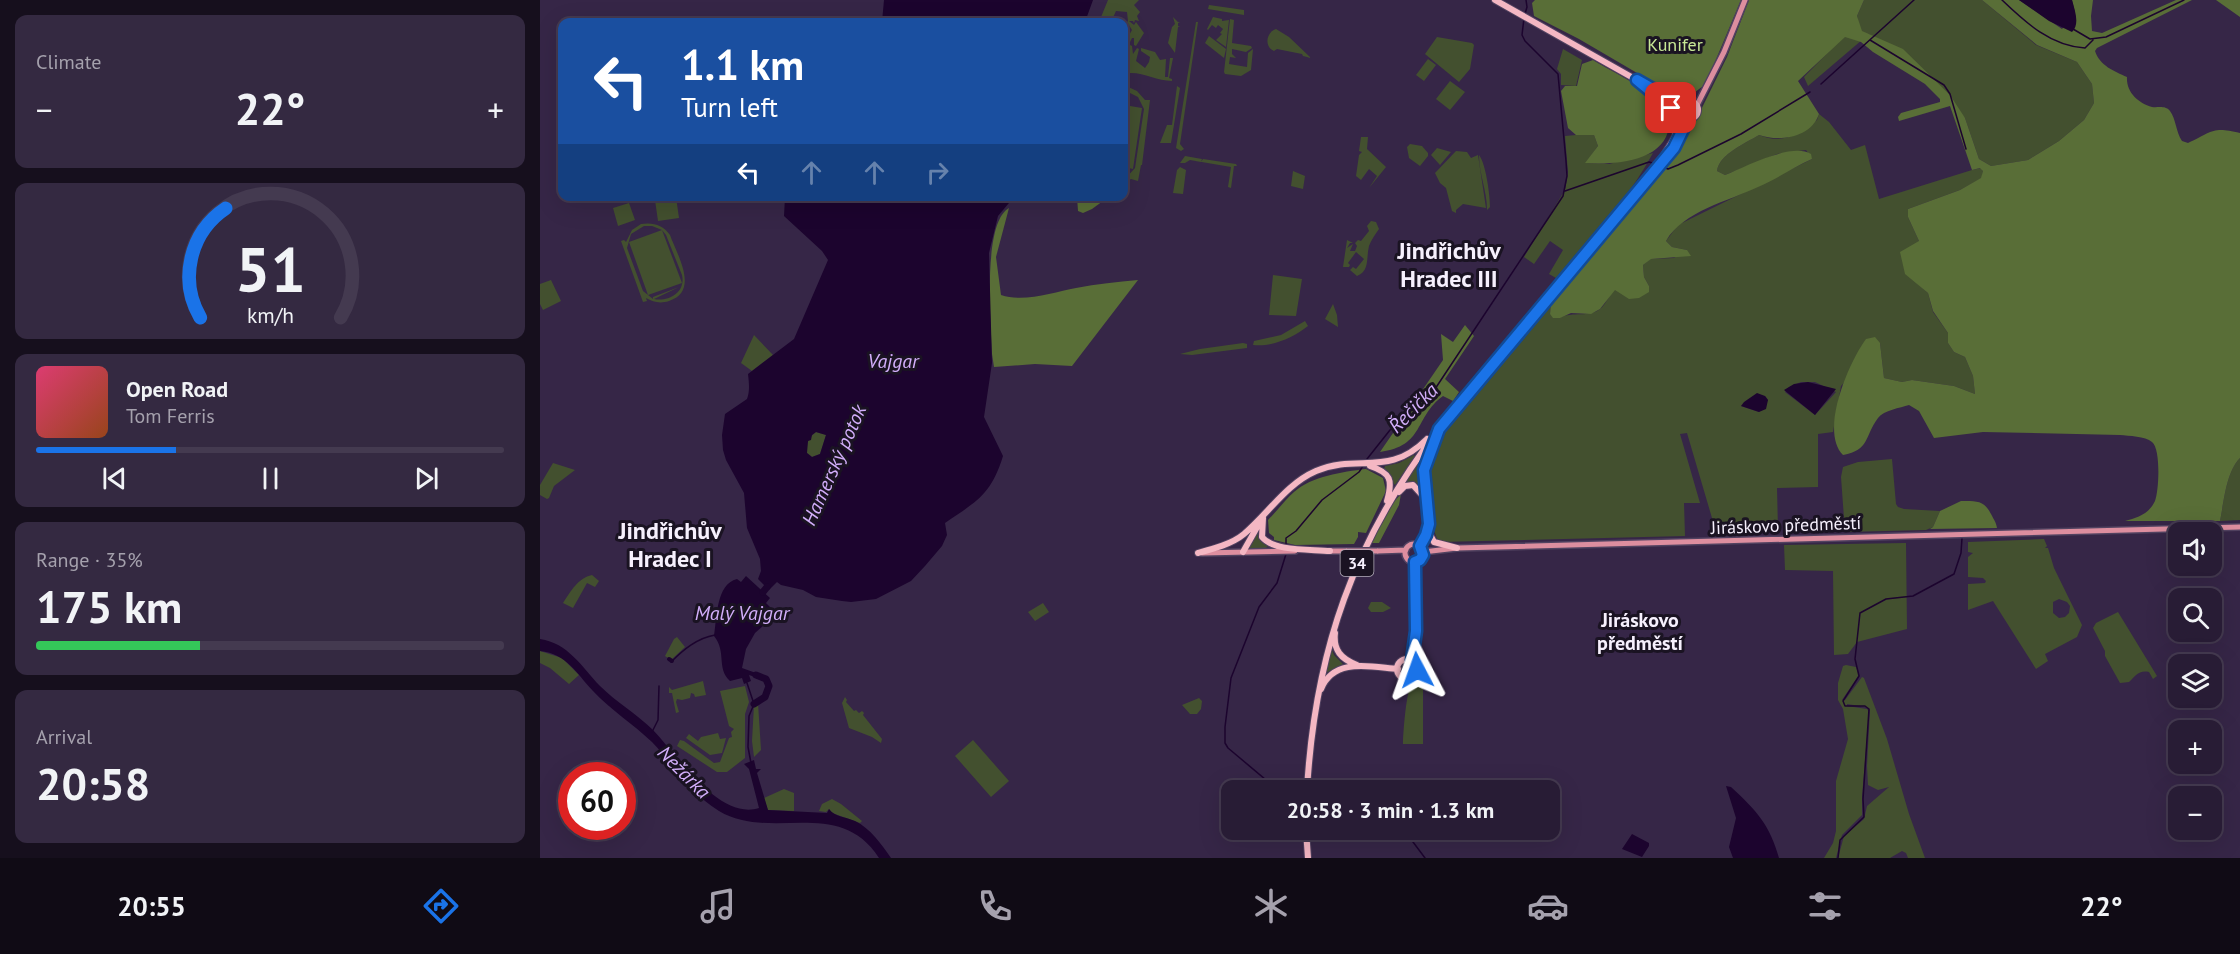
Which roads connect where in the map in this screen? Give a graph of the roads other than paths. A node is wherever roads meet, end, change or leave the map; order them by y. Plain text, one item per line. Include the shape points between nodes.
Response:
1 (1495, 0) edge
2 (1745, 0) edge
3 (1637, 80) junction
4 (1681, 105) junction
5 (1697, 105) junction
6 (1688, 119) junction
7 (1662, 164) junction
8 (1441, 428) junction
9 (1367, 465) junction
10 (1425, 500) junction
11 (1390, 501) junction
12 (1385, 510) junction
13 (1264, 515) junction
14 (2240, 527) edge
15 (1428, 530) junction
16 (1243, 536) junction
17 (1457, 548) junction
18 (1421, 549) junction
19 (1406, 550) junction
20 (1330, 551) junction
21 (1242, 552) junction
22 (1198, 554) joint
23 (1415, 562) junction
24 (1336, 618) junction
25 (1412, 660) junction
26 (1361, 666) junction
27 (1398, 669) junction
28 (1316, 704) junction
29 (1308, 780) edge
30 (1307, 840) edge
31 (1308, 858) edge

1 - 3 main road, 34
2 - 5 main road via 1716,71
3 - 4 main road, 34
3 - 7 main road, 34 via 1675,115 1676,134
4 - 5 main road via 1689,100
4 - 6 main road via 1680,112
5 - 6 main road via 1697,115
6 - 7 main road, 34
7 - 8 main road, 34
8 - 9 main road via 1403,458
8 - 10 main road via 1425,465
8 - 11 main road, 34
9 - 12 main road via 1382,470 1389,478
9 - 13 main road via 1339,465 1315,471 1289,488
10 - 11 main road via 1418,488 1411,485
10 - 15 main road
11 - 12 main road, 34
12 - 24 main road, 34 via 1352,574
13 - 16 main road
13 - 20 main road via 1262,537 1270,544
13 - 21 main road
14 - 17 main road, Jiráskovo předměstí
15 - 17 main road via 1434,542
15 - 18 main road
16 - 21 main road
16 - 22 main road
17 - 18 main road, Jiráskovo předměstí
18 - 19 main road via 1411,545
18 - 23 main road via 1422,558
19 - 20 main road, bridge
19 - 23 main road via 1407,558
20 - 21 main road
21 - 22 main road
23 - 25 main road
24 - 26 main road via 1338,652
24 - 28 main road, 34
25 - 27 main road via 1403,660
25 - 27 main road via 1417,668 1412,678 1403,678
26 - 27 main road
26 - 28 main road via 1332,673
28 - 29 main road, 34
30 - 31 main road

